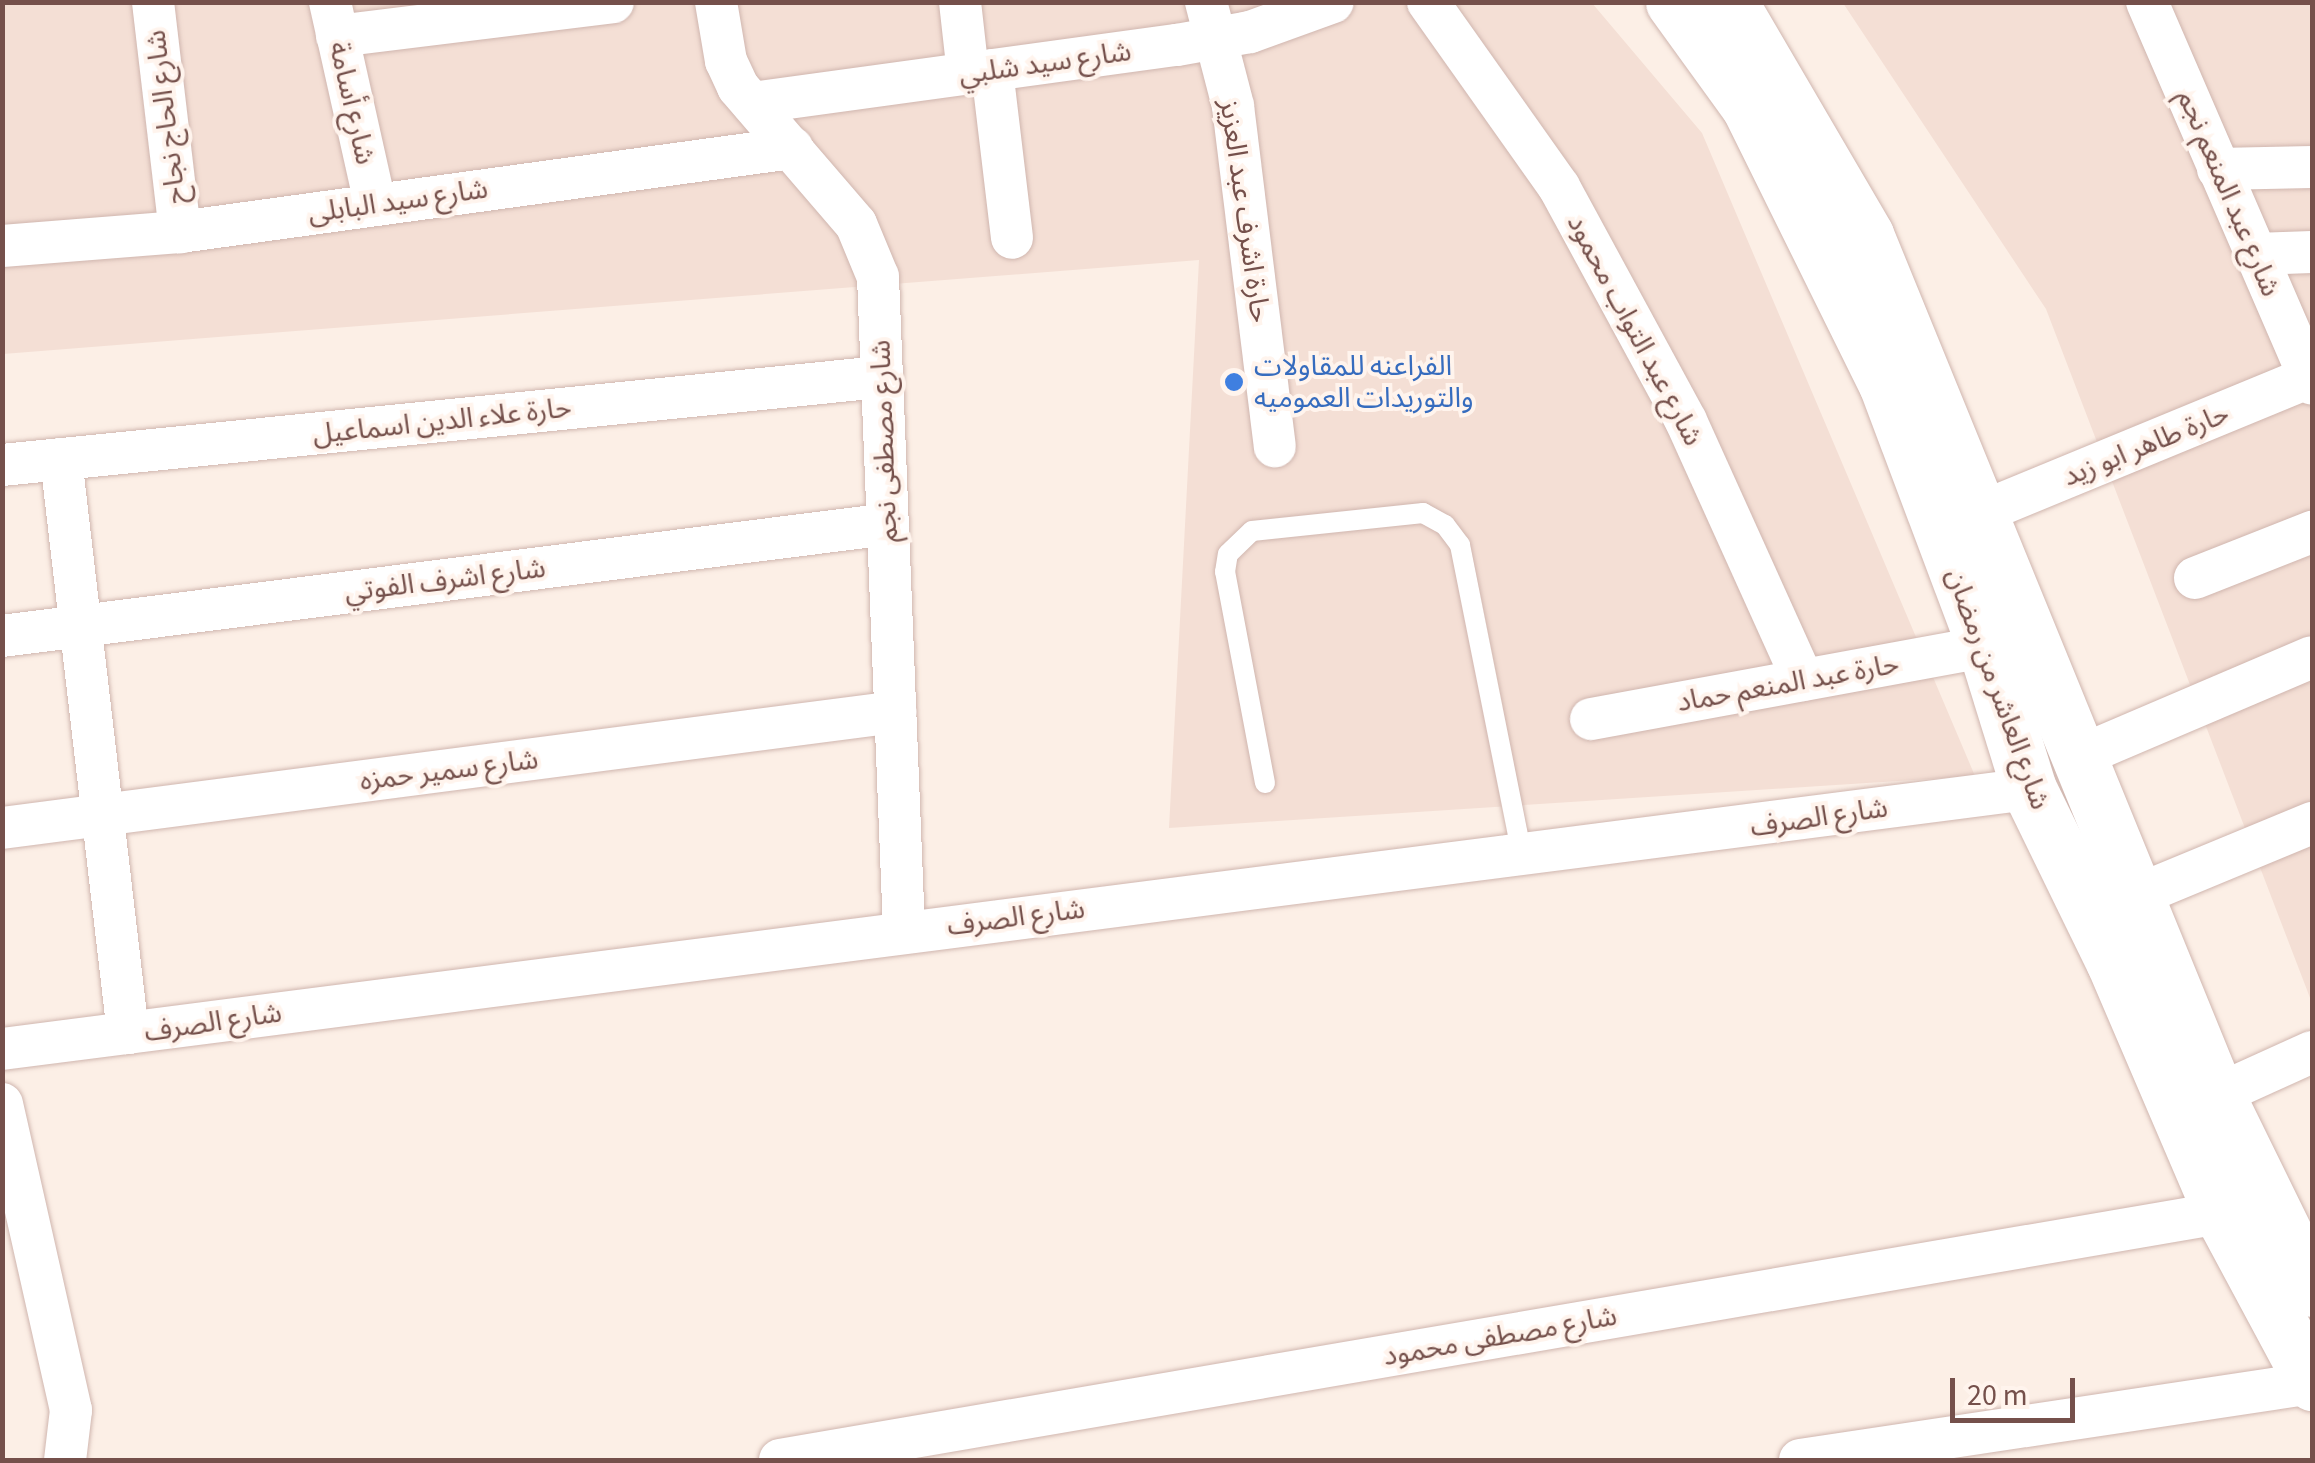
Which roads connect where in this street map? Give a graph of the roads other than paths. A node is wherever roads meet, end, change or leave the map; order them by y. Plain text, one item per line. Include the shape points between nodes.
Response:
1 (153, 2) edge
2 (613, 2) edge
3 (716, 2) edge
4 (960, 2) edge
5 (1333, 2) edge
6 (1428, 2) edge
7 (1673, 2) edge
8 (1730, 2) edge
9 (2147, 2) edge
10 (334, 19) edge
11 (1211, 20) edge
12 (980, 72) junction
13 (752, 102) junction
14 (792, 148) junction
15 (2312, 166) edge
16 (2218, 169) junction
17 (375, 204) junction
18 (180, 232) junction
19 (1012, 238) dead end
20 (2, 246) edge
21 (2312, 252) edge
22 (2255, 254) junction
23 (881, 378) junction
24 (2311, 380) edge
25 (1275, 446) dead end
26 (62, 459) junction
27 (2, 465) edge
28 (1982, 512) junction
29 (888, 524) junction
30 (2312, 532) edge
31 (2195, 578) dead end
32 (82, 626) junction
33 (2, 636) edge
34 (1985, 646) junction
35 (2312, 657) edge
36 (1803, 680) junction
37 (895, 712) junction
38 (1590, 719) dead end
39 (2080, 756) junction
40 (1266, 783) dead end
41 (2029, 789) junction
42 (103, 815) junction
43 (2312, 823) edge
44 (2, 828) edge
45 (1522, 856) junction
46 (2113, 905) junction
47 (904, 930) junction
48 (128, 1033) junction
49 (2, 1049) edge
50 (2312, 1052) edge
51 (2216, 1095) junction
52 (2, 1104) edge
53 (2221, 1213) junction
54 (2312, 1289) edge
55 (2312, 1383) edge
56 (917, 1448) edge
57 (1906, 1452) edge
58 (64, 1460) edge
59 (780, 1460) edge
60 (1800, 1460) edge

1 - 18 street, شارع الحاج نجاح
2 - 10 street
3 - 13 street, شارع مصطفى نجم via 726,61
4 - 12 street
5 - 11 street, شارع سيد شلبي via 1250,32
6 - 36 street, شارع عبد التواب محمود via 1559,187 1686,422
7 - 34 main road, شارع العاشر من رمضان via 1748,107 1886,384
8 - 28 main road, شارع العاشر من رمضان via 1866,235
9 - 16 street, شارع عبد المنعم نجم
10 - 17 street, شارع أسامة
11 - 12 street, شارع سيد شلبي
11 - 25 street, حارة اشرف عبد العزيز via 1233,106
12 - 13 street, شارع سيد شلبي
12 - 19 street
13 - 14 street, شارع مصطفى نجم
14 - 17 street, شارع سيد البابلى
14 - 23 street, شارع مصطفى نجم via 856,224 873,258
15 - 16 street
16 - 22 street, شارع عبد المنعم نجم
17 - 18 street, شارع سيد البابلى
18 - 20 street, شارع سيد البابلى
21 - 22 street
22 - 24 street, شارع عبد المنعم نجم
23 - 26 street, حارة علاء الدين اسماعيل
23 - 29 street, شارع مصطفى نجم
24 - 28 street, حارة طاهر ابو زيد
26 - 27 street, حارة علاء الدين اسماعيل
26 - 32 street
28 - 39 main road, شارع العاشر من رمضان
29 - 32 street, شارع اشرف الفوتي
29 - 37 street, شارع مصطفى نجم
30 - 31 street
32 - 33 street, شارع اشرف الفوتي
32 - 42 street
34 - 36 street, حارة عبد المنعم حماد
34 - 41 main road, شارع العاشر من رمضان
35 - 39 street
36 - 38 street, حارة عبد المنعم حماد
37 - 42 street, شارع سمير حمزه
37 - 47 street, شارع مصطفى نجم
39 - 46 main road, شارع العاشر من رمضان
40 - 45 lane via 1225,572 1228,554 1252,531 1423,513 1460,544
41 - 45 street, شارع الصرف
41 - 46 main road, شارع العاشر من رمضان
42 - 44 street, شارع سمير حمزه
42 - 48 street
43 - 46 street
45 - 47 street, شارع الصرف
46 - 51 main road, شارع العاشر من رمضان
46 - 53 main road, شارع العاشر من رمضان
47 - 48 street, شارع الصرف
48 - 49 street, شارع الصرف
50 - 51 street
51 - 54 main road, شارع العاشر من رمضان
52 - 58 street via 71,1410
53 - 55 main road, شارع العاشر من رمضان
53 - 56 street, شارع مصطفى محمود
55 - 57 street
56 - 59 street, شارع مصطفى محمود
57 - 60 street

